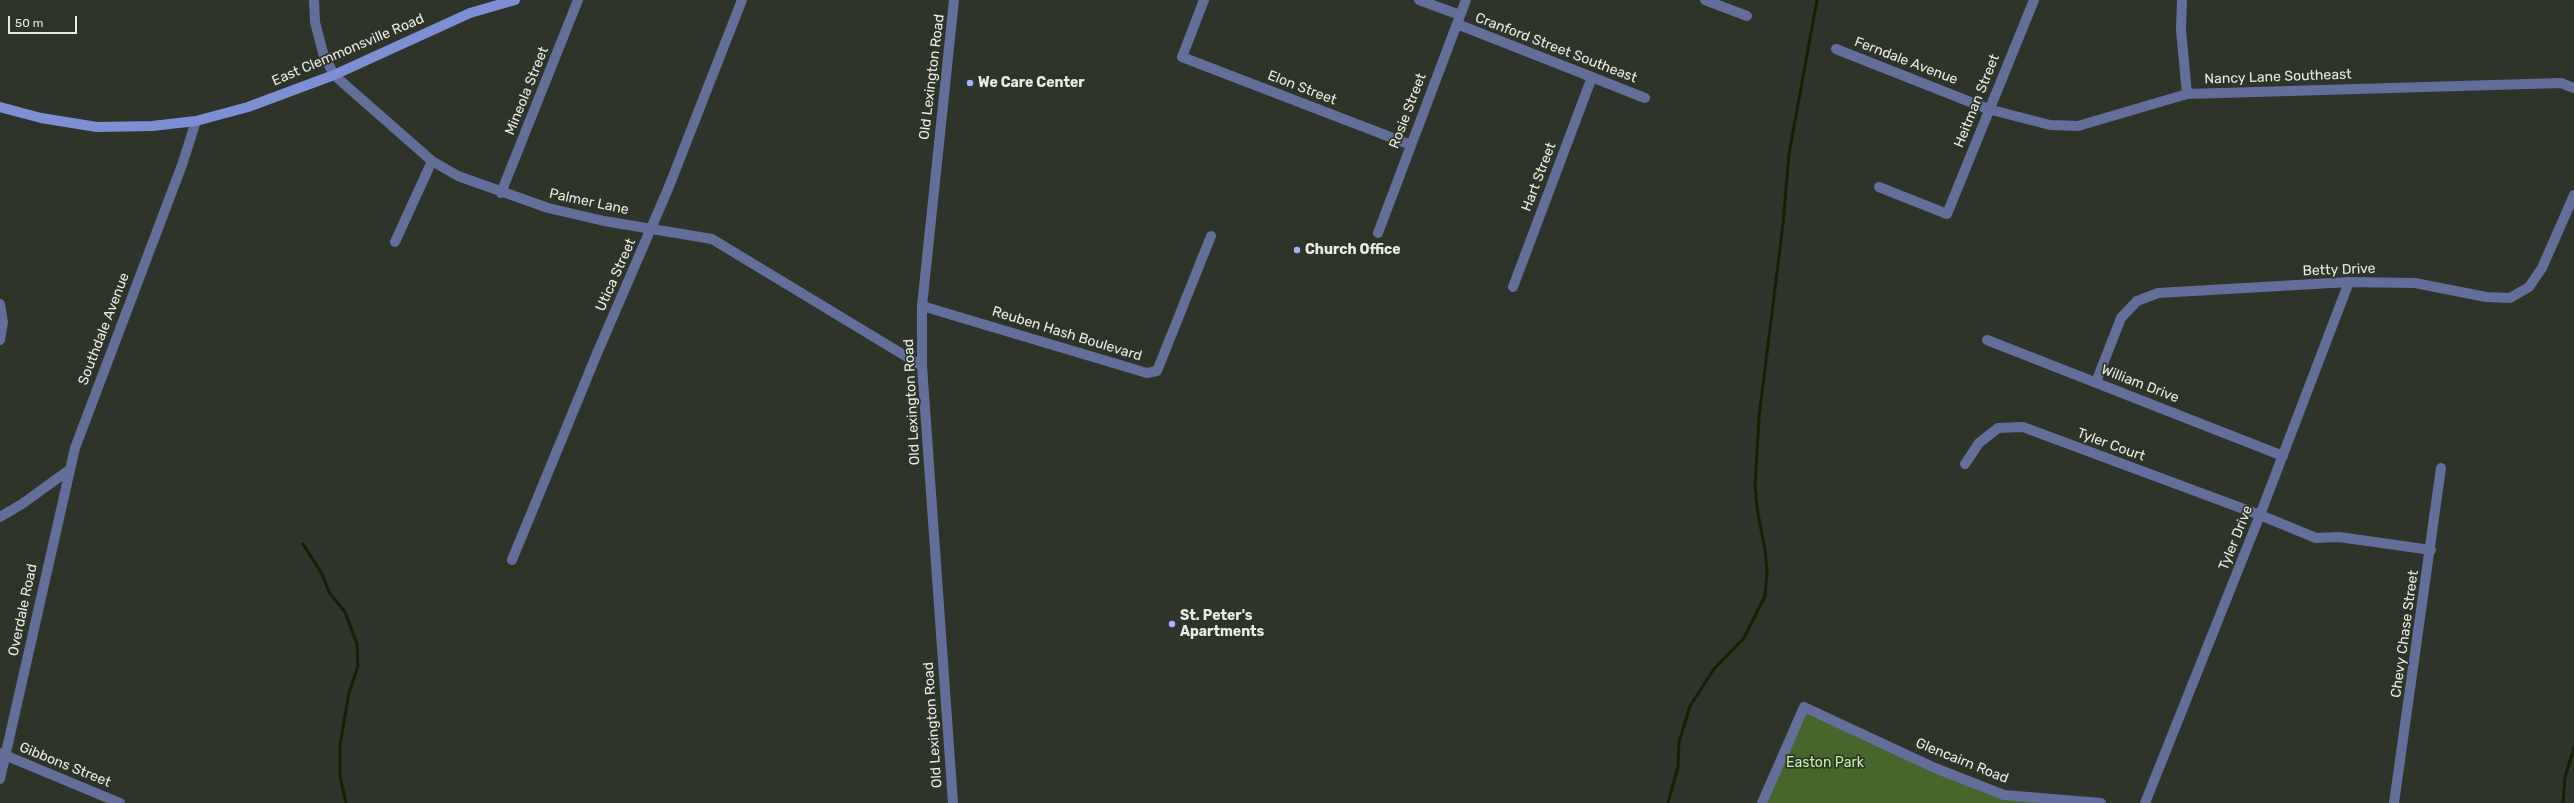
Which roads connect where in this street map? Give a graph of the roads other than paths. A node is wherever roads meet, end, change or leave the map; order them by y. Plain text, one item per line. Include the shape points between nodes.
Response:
1 (314, 0) edge
2 (515, 0) edge
3 (578, 0) edge
4 (742, 0) edge
5 (954, 0) edge
6 (1204, 0) edge
7 (1419, 0) edge
8 (1466, 0) edge
9 (1705, 0) edge
10 (2034, 0) edge
11 (2182, 0) edge
12 (1746, 16) dead end
13 (1458, 19) junction
14 (1836, 49) dead end
15 (334, 75) junction
16 (1592, 77) junction
17 (2574, 88) edge
18 (2187, 94) junction
19 (1645, 98) dead end
20 (0, 107) edge
21 (1988, 108) junction
22 (196, 121) junction
23 (1411, 145) junction
24 (432, 161) junction
25 (1879, 187) dead end
26 (501, 192) junction
27 (2574, 195) edge
28 (652, 228) junction
29 (1378, 233) dead end
30 (1212, 236) dead end
31 (395, 242) dead end
32 (2349, 282) junction
33 (1513, 287) dead end
34 (0, 304) edge
35 (922, 306) junction
36 (0, 340) edge
37 (1987, 340) dead end
38 (922, 366) junction
39 (2096, 382) junction
40 (2283, 456) junction
41 (1965, 464) dead end
42 (2441, 468) dead end
43 (69, 470) junction
44 (2260, 515) junction
45 (0, 517) edge
46 (2431, 550) junction
47 (512, 560) dead end
48 (3, 754) edge
49 (0, 779) edge
50 (120, 803) edge
51 (953, 803) edge
52 (1762, 803) edge
53 (2101, 803) edge
54 (2145, 803) edge
55 (2394, 803) edge

1 - 15 street, Palmer Lane via 315,22 323,53
2 - 15 main road, East Clemmonsville Road via 470,13
3 - 26 street, Mineola Street
4 - 28 street, Utica Street
5 - 35 street, Old Lexington Road
6 - 23 street, Elon Street via 1182,57
7 - 13 street, Cranford Street Southeast
8 - 13 street, Rosie Street
9 - 12 street
10 - 21 street, Heitman Street
11 - 18 street via 2181,30
13 - 16 street, Cranford Street Southeast
13 - 23 street, Rosie Street
14 - 21 street, Ferndale Avenue
15 - 22 main road, East Clemmonsville Road via 248,107
15 - 24 street, Palmer Lane
16 - 19 street, Cranford Street Southeast
16 - 33 street, Hart Street
17 - 18 street, Nancy Lane Southeast via 2561,83
18 - 21 street, Nancy Lane Southeast via 2078,126 2050,125
20 - 22 main road, East Clemmonsville Road via 41,118 97,127 152,126
21 - 25 street, Heitman Street via 1947,214
22 - 43 street, Southdale Avenue via 182,165 107,359
23 - 29 street, Rosie Street
24 - 26 street, Palmer Lane via 458,176
24 - 31 street
26 - 28 street, Palmer Lane via 548,208 604,221
27 - 32 street, Betty Drive via 2542,268 2529,287 2510,298 2486,297 2415,283
28 - 38 street, Palmer Lane via 712,239 728,247
28 - 47 street, Utica Street
30 - 35 street, Reuben Hash Boulevard via 1157,371 1147,373
32 - 39 street, Betty Drive via 2158,293 2137,301 2121,318
32 - 40 street, Tyler Drive
34 - 36 street via 4,318
35 - 38 street, Old Lexington Road
37 - 39 street, William Drive
38 - 51 street, Old Lexington Road
39 - 40 street, William Drive
40 - 44 street, Tyler Drive
41 - 44 street, Tyler Court via 1978,443 1998,428 2024,427
42 - 46 street, Chevy Chase Street
43 - 45 street
43 - 48 street, Overdale Road
44 - 46 street, Tyler Court via 2316,538 2339,537
44 - 54 street, Tyler Drive
46 - 55 street, Chevy Chase Street
48 - 49 street, Overdale Road
48 - 50 street, Gibbons Street
52 - 53 street, Glencairn Road via 1804,707 1935,768 2004,794

